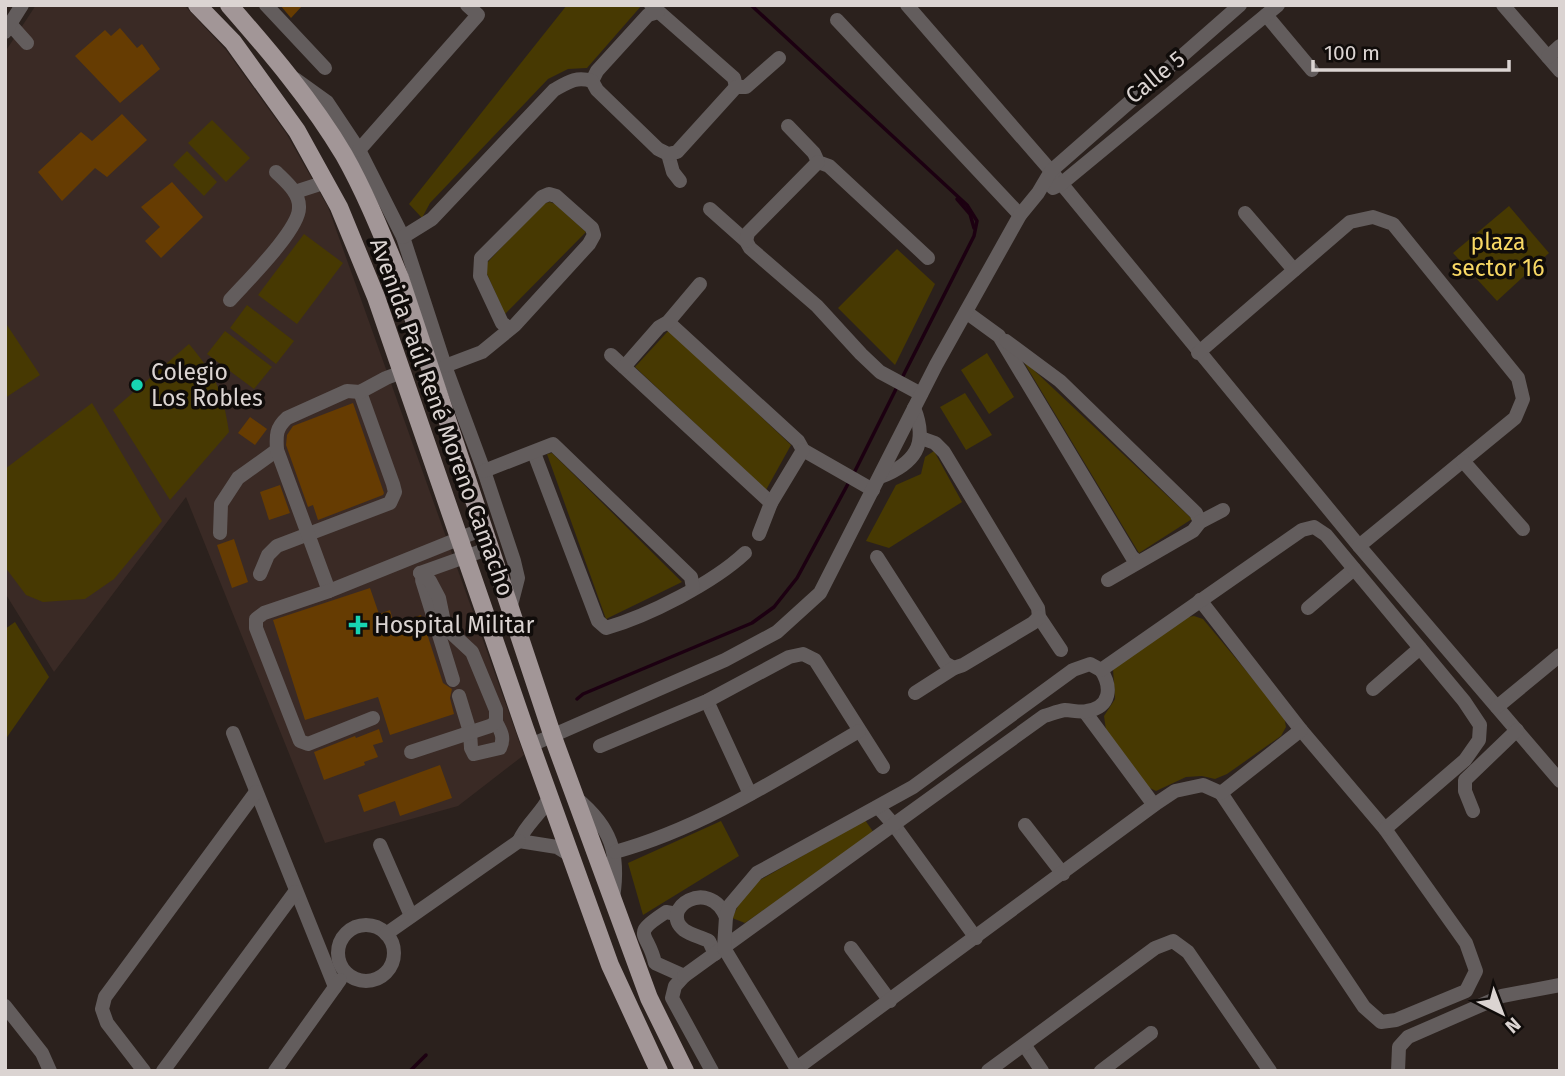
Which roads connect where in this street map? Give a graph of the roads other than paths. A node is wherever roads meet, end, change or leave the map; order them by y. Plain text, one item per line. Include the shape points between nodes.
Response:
1 (22, 5) edge
2 (197, 5) edge
3 (229, 5) edge
4 (266, 5) edge
5 (907, 5) edge
6 (1240, 5) edge
7 (1278, 5) edge
8 (1503, 5) edge
9 (477, 8) edge
10 (654, 9) edge
11 (1266, 15) junction
12 (837, 20) dead end
13 (8, 28) edge
14 (27, 43) dead end
15 (1560, 46) edge
16 (1548, 57) junction
17 (779, 58) dead end
18 (325, 68) dead end
19 (1312, 69) dead end
20 (285, 72) junction
21 (1560, 72) edge
22 (592, 81) junction
23 (736, 87) junction
24 (788, 126) dead end
25 (359, 150) junction
26 (668, 155) junction
27 (818, 162) junction
28 (1051, 171) junction
29 (276, 172) dead end
30 (680, 181) dead end
31 (326, 182) junction
32 (1061, 184) junction
33 (295, 192) junction
34 (1038, 193) junction
35 (710, 209) dead end
36 (1245, 214) dead end
37 (1020, 215) junction
38 (403, 237) junction
39 (746, 241) junction
40 (928, 258) dead end
41 (1294, 270) junction
42 (700, 284) dead end
43 (230, 300) dead end
44 (966, 312) junction
45 (668, 322) junction
46 (509, 328) junction
47 (999, 336) junction
48 (1198, 353) junction
49 (611, 355) dead end
50 (445, 366) junction
51 (624, 367) junction
52 (402, 372) junction
53 (915, 391) junction
54 (360, 392) junction
55 (914, 408) junction
56 (921, 438) junction
57 (277, 450) junction
58 (803, 450) junction
59 (534, 453) junction
60 (1463, 461) junction
61 (484, 471) junction
62 (876, 483) junction
63 (771, 503) junction
64 (1223, 509) dead end
65 (1200, 522) junction
66 (1523, 529) dead end
67 (483, 530) junction
68 (220, 533) dead end
69 (758, 534) dead end
70 (308, 535) junction
71 (460, 538) junction
72 (1359, 546) junction
73 (490, 548) junction
74 (745, 553) dead end
75 (467, 556) junction
76 (877, 556) dead end
77 (413, 559) junction
78 (1138, 562) junction
79 (1354, 569) junction
80 (420, 573) junction
81 (260, 574) dead end
82 (1108, 580) dead end
83 (694, 588) junction
84 (329, 591) junction
85 (1200, 600) junction
86 (1308, 608) dead end
87 (510, 609) junction
88 (1039, 617) junction
89 (1420, 648) junction
90 (1061, 650) dead end
91 (1560, 655) edge
92 (954, 668) junction
93 (1101, 670) junction
94 (453, 680) dead end
95 (1373, 688) dead end
96 (915, 693) dead end
97 (459, 695) dead end
98 (707, 701) junction
99 (1497, 707) junction
100 (1085, 712) junction
101 (373, 718) dead end
102 (495, 722) junction
103 (1301, 730) junction
104 (1517, 730) junction
105 (859, 731) junction
106 (470, 732) junction
107 (233, 733) dead end
108 (553, 737) junction
109 (531, 745) junction
110 (600, 746) dead end
111 (411, 752) dead end
112 (883, 767) dead end
113 (1560, 780) edge
114 (256, 792) junction
115 (1221, 793) junction
116 (750, 794) junction
117 (575, 797) junction
118 (549, 798) junction
119 (1154, 805) junction
120 (878, 808) junction
121 (1473, 811) dead end
122 (894, 825) junction
123 (1025, 825) dead end
124 (1385, 829) junction
125 (519, 841) junction
126 (380, 845) dead end
127 (615, 852) junction
128 (570, 855) junction
129 (1063, 874) junction
130 (295, 892) junction
131 (613, 898) junction
132 (677, 914) junction
133 (411, 916) junction
134 (726, 917) junction
135 (386, 934) junction
136 (976, 938) junction
137 (851, 948) dead end
138 (720, 951) junction
139 (646, 965) junction
140 (345, 973) junction
141 (684, 976) junction
142 (1560, 985) edge
143 (335, 987) junction
144 (890, 1001) junction
145 (5, 1006) edge
146 (1151, 1033) dead end
147 (1024, 1046) junction
148 (797, 1069) edge
149 (50, 1071) edge
150 (144, 1071) edge
151 (163, 1071) edge
152 (275, 1071) edge
153 (659, 1071) edge
154 (685, 1071) edge
155 (712, 1071) edge
156 (988, 1071) edge
157 (1042, 1071) edge
158 (1101, 1071) edge
159 (1270, 1071) edge
160 (1398, 1071) edge

1 - 13 street
2 - 31 main road, Avenida Paúl René Moreno Camacho via 233,42 298,131
3 - 20 main road, Avenida Paúl René Moreno Camacho
4 - 18 street
5 - 28 street
6 - 28 street, Calle 5
7 - 11 street, Calle 5
8 - 16 street
9 - 25 street
10 - 22 street
10 - 23 street via 734,78
11 - 19 street
11 - 32 street, Calle 5
12 - 37 street
13 - 14 street
15 - 16 street
16 - 21 street
17 - 23 street via 746,87
20 - 25 street via 327,102
20 - 67 main road, Avenida Paúl René Moreno Camacho via 344,155 400,278
22 - 26 street
22 - 38 street via 571,80 554,90 432,219
23 - 26 street via 677,152
24 - 27 street
25 - 38 street
26 - 30 street
27 - 39 street via 748,233
27 - 40 street via 829,166
28 - 32 street
28 - 34 street, Calle 5
29 - 33 street
31 - 33 street
31 - 52 main road, Avenida Paúl René Moreno Camacho via 376,297
32 - 34 street, Calle 5
32 - 48 street
33 - 43 street via 300,206 297,220
34 - 37 street, Calle 5
35 - 39 street
36 - 41 street
37 - 44 street, Calle 5
38 - 50 street
39 - 53 street via 880,372
41 - 48 street
41 - 60 street via 1350,222 1373,217 1393,224 1518,378 1523,399 1515,418
42 - 45 street
44 - 47 street
44 - 53 street, Calle 5
45 - 51 street
45 - 58 street
46 - 46 street via 594,235 556,196 542,197 481,258 480,276 502,323
46 - 50 street via 482,352
47 - 65 street via 1060,382 1196,513
47 - 78 street
48 - 72 street
49 - 51 street
50 - 61 street
51 - 63 street
52 - 54 street
52 - 71 main road, Avenida Paúl René Moreno Camacho
53 - 55 street, Calle 5
54 - 57 street via 347,391 287,418 275,433
54 - 70 street via 395,492 390,503
55 - 56 street
55 - 62 street, Calle 5
56 - 62 street via 910,461
56 - 88 street via 944,452 1038,608
57 - 68 street via 238,478 221,504
57 - 70 street
58 - 62 street via 858,480
58 - 63 street
59 - 61 street
59 - 83 street via 553,444 559,449 691,578
59 - 83 street via 598,621 606,628
60 - 66 street
60 - 72 street
61 - 87 street via 518,578
62 - 108 street, Calle 5 via 820,593 777,632
63 - 69 street
64 - 65 street
65 - 78 street via 1194,531
67 - 71 street
67 - 73 main road, Avenida Paúl René Moreno Camacho
70 - 81 street via 277,545
70 - 84 street
71 - 75 main road, Avenida Paúl René Moreno Camacho
71 - 77 street
72 - 99 street
73 - 75 street
73 - 87 main road, Avenida Paúl René Moreno Camacho
74 - 83 street
75 - 80 street
75 - 109 main road, Avenida Paúl René Moreno Camacho
76 - 92 street via 945,663
77 - 80 street
77 - 84 street
78 - 82 street
79 - 85 street via 1314,527 1302,530
79 - 86 street
79 - 89 street
80 - 94 street
80 - 102 street via 439,598 445,627 472,652 496,710
84 - 101 street via 264,613 256,619 256,628 300,741 308,744
85 - 93 street
85 - 103 street
87 - 108 main road, Avenida Paúl René Moreno Camacho
88 - 90 street
88 - 92 street
89 - 95 street
89 - 124 street via 1480,725 1479,740 1465,760
91 - 99 street
92 - 96 street
93 - 100 street via 1108,682 1108,695 1099,708
93 - 120 street via 1090,664 1073,670
97 - 106 street
98 - 105 street via 803,654 815,660
98 - 110 street
98 - 116 street
99 - 104 street
100 - 119 street
100 - 122 street via 1066,710 1044,716
102 - 106 street
102 - 106 street via 502,733 500,748 474,754
103 - 115 street
103 - 124 street
104 - 113 street
104 - 121 street via 1465,780
105 - 112 street
105 - 116 street
106 - 111 street
107 - 114 street
108 - 109 street, Calle 5
108 - 117 main road, Avenida Paúl René Moreno Camacho
109 - 118 main road, Avenida Paúl René Moreno Camacho
114 - 130 street
114 - 150 street via 105,997 102,1009 107,1023
115 - 119 street via 1203,785 1175,791
115 - 124 street via 1364,1007 1381,1022 1466,991 1476,971 1466,943
116 - 127 street via 672,833
117 - 127 street via 606,830
117 - 131 main road, Avenida Paúl René Moreno Camacho
118 - 125 street
118 - 128 main road, Avenida Paúl René Moreno Camacho
119 - 129 street
120 - 122 street
120 - 134 street via 757,873 730,905
122 - 136 street
122 - 138 street
123 - 129 street
125 - 128 street via 557,847
125 - 133 street
126 - 133 street
127 - 131 street
128 - 153 main road, Avenida Paúl René Moreno Camacho via 610,965
129 - 136 street
130 - 143 street
130 - 151 street
131 - 139 main road, Avenida Paúl René Moreno Camacho
132 - 134 street via 682,904 704,897
132 - 138 street via 678,924 686,932
132 - 139 street via 666,912 643,929
133 - 135 street
134 - 138 street
135 - 140 street via 394,954 385,974 364,982
135 - 140 street via 367,925 346,933 337,952
136 - 144 street
137 - 144 street
138 - 141 street
138 - 148 street
139 - 141 street
139 - 154 main road, Avenida Paúl René Moreno Camacho via 649,998
140 - 143 street
141 - 155 street via 675,986 673,998
142 - 160 street via 1502,996 1408,1037 1399,1047
143 - 152 street
144 - 148 street
145 - 149 street via 42,1053
146 - 158 street
147 - 156 street
147 - 157 street
147 - 159 street via 1155,948 1173,941 1188,952

